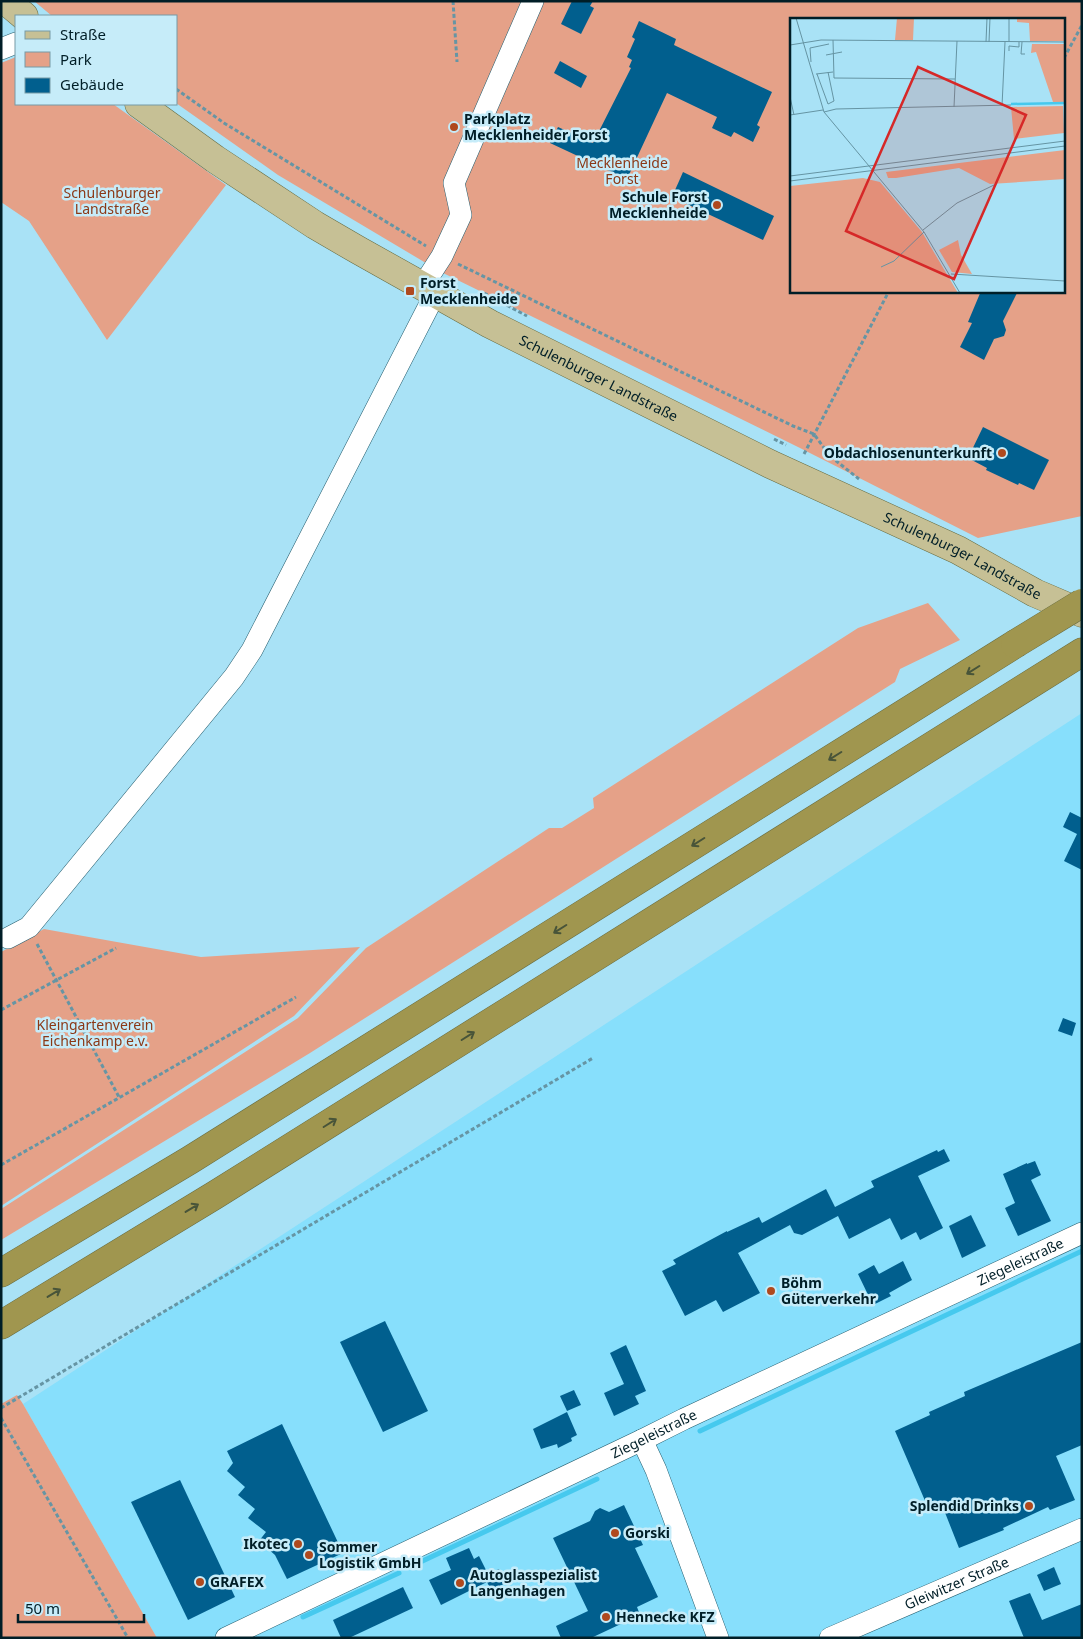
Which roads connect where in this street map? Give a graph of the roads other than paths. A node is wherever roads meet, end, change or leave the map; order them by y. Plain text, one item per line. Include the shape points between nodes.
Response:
1 (6, 1) edge
2 (533, 1) edge
3 (23, 15) edge
4 (15, 43) edge
5 (1, 49) edge
6 (140, 105) edge
7 (429, 290) junction
8 (1082, 603) edge
9 (1082, 613) edge
10 (1075, 656) edge
11 (8, 938) dead end
12 (1082, 1233) edge
13 (1, 1273) edge
14 (1, 1325) edge
15 (642, 1440) junction
16 (1082, 1529) edge
17 (238, 1635) edge
18 (718, 1638) edge
19 (830, 1638) edge

1 - 3 main road
2 - 7 street via 454,183 461,215
4 - 5 street
6 - 7 main road, Schulenburger Landstraße via 315,225
7 - 9 main road, Schulenburger Landstraße via 490,324 770,464 958,550 1034,593
7 - 11 street via 252,650 228,685 29,928
8 -> 13 highway, bridge via 190,1160
14 -> 10 highway via 215,1195
12 - 15 street, Ziegeleistraße
15 - 17 street, Ziegeleistraße
15 - 18 street
16 - 19 street, Gleiwitzer Straße

